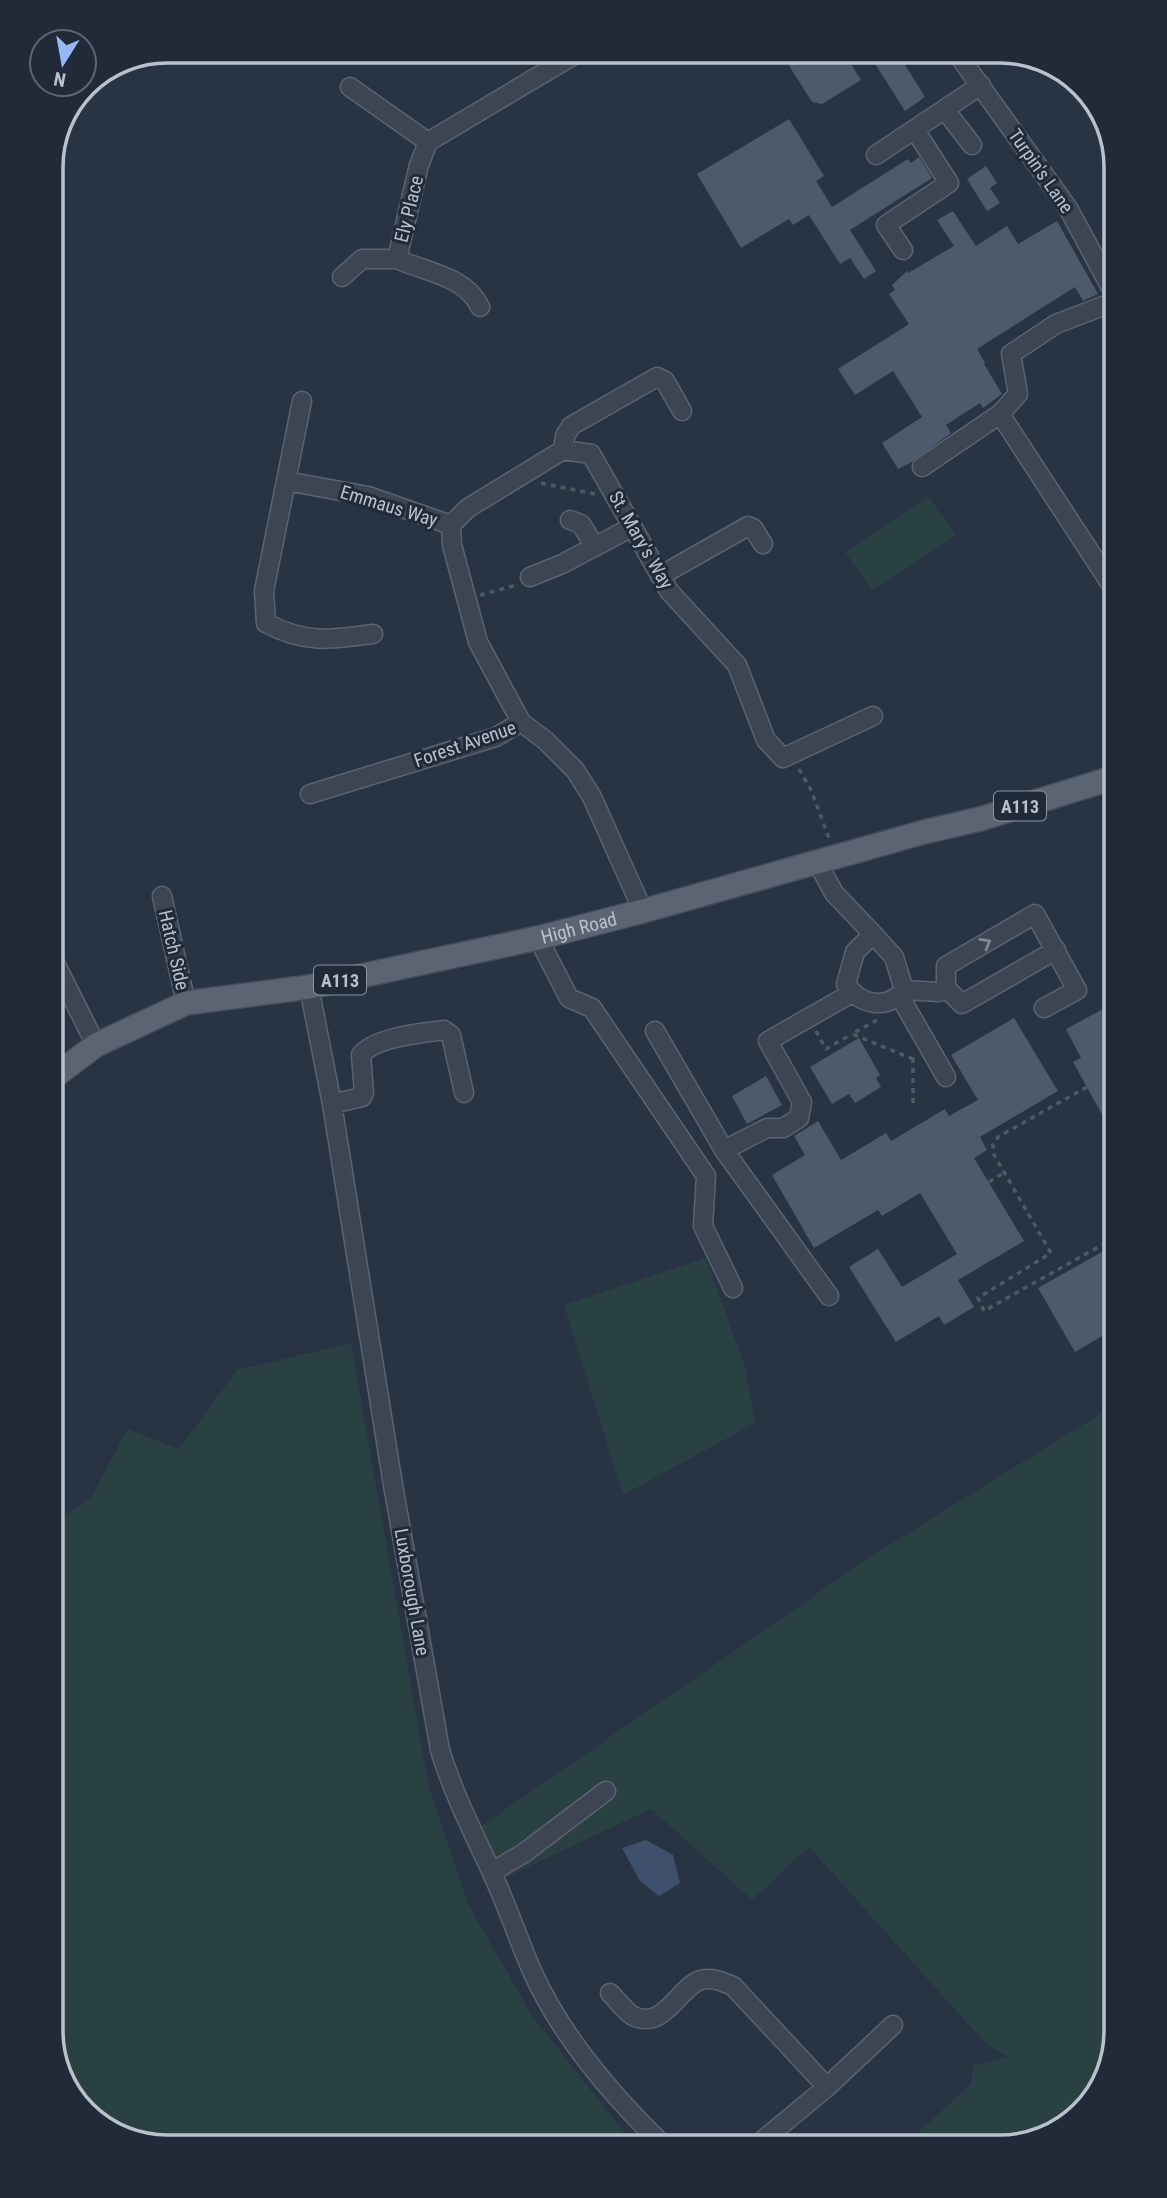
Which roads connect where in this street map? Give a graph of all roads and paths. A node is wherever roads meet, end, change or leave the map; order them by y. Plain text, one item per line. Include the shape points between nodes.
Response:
1 (554, 63) edge
2 (966, 63) edge
3 (981, 85) junction
4 (350, 87) dead end
5 (945, 110) junction
6 (915, 130) junction
7 (428, 142) junction
8 (972, 145) dead end
9 (876, 155) dead end
10 (903, 250) dead end
11 (397, 259) junction
12 (1104, 276) edge
13 (342, 277) dead end
14 (1104, 304) edge
15 (480, 307) dead end
16 (302, 401) dead end
17 (682, 411) dead end
18 (1000, 414) junction
19 (563, 450) junction
20 (922, 467) dead end
21 (520, 476) junction
22 (286, 481) junction
23 (609, 485) junction
24 (569, 520) dead end
25 (451, 525) junction
26 (632, 527) junction
27 (763, 544) dead end
28 (595, 547) junction
29 (1104, 574) edge
30 (660, 576) junction
31 (530, 577) joint
32 (466, 599) junction
33 (373, 634) dead end
34 (873, 716) dead end
35 (520, 722) junction
36 (783, 758) junction
37 (1104, 781) edge
38 (310, 794) dead end
39 (827, 859) junction
40 (162, 896) dead end
41 (643, 911) junction
42 (873, 934) junction
43 (538, 938) junction
44 (1056, 950) junction
45 (63, 979) edge
46 (309, 987) junction
47 (946, 988) junction
48 (852, 993) junction
49 (902, 996) junction
50 (186, 1003) junction
51 (1044, 1008) dead end
52 (809, 1018) junction
53 (655, 1031) dead end
54 (852, 1034) junction
55 (96, 1045) junction
56 (63, 1070) edge
57 (944, 1074) joint
58 (1087, 1087) dead end
59 (464, 1093) dead end
60 (332, 1104) junction
61 (724, 1150) junction
62 (1005, 1172) junction
63 (989, 1182) dead end
64 (1104, 1244) edge
65 (733, 1288) dead end
66 (829, 1296) dead end
67 (606, 1791) dead end
68 (492, 1872) junction
69 (610, 1993) dead end
70 (893, 2025) dead end
71 (827, 2087) junction
72 (654, 2135) edge
73 (769, 2135) edge

1 - 7 street
2 - 3 street, Turpin's Lane
3 - 5 street
3 - 12 street, Turpin's Lane via 1068,208
4 - 7 street
5 - 6 street
5 - 8 street
6 - 9 street
6 - 10 street via 949,183 886,225
7 - 11 street, Ely Place
11 - 13 street, Ely Place via 362,259
11 - 15 street via 457,282 469,289
14 - 18 street via 1056,324 1011,354 1018,394
16 - 22 street
17 - 19 street via 665,381 657,377 571,426
18 - 20 street
18 - 29 street
19 - 21 street
19 - 23 street, St. Mary's Way via 591,454
21 - 23 path via 595,494
21 - 25 street via 468,508
22 - 25 street, Emmaus Way via 368,496
22 - 33 street via 264,591 266,623 318,640
23 - 26 street, St. Mary's Way
24 - 28 street via 581,524
25 - 32 street
26 - 28 street
26 - 30 street, St. Mary's Way
27 - 30 street via 748,526
28 - 31 street
30 - 36 street, St. Mary's Way via 737,666 766,740
31 - 32 path via 527,582
32 - 35 street via 478,642
34 - 36 street
35 - 38 street, Forest Avenue via 496,737
35 - 41 street, Forest Avenue via 575,770 592,797
36 - 39 path via 801,770 811,790
37 - 39 main road, High Road / A113
39 - 41 main road, High Road / A113
39 - 42 street via 834,893
40 - 50 street, Hatch Side
41 - 43 main road, High Road / A113
42 - 48 street via 855,952 847,972 846,984
42 - 49 street via 894,957
43 - 46 main road, High Road / A113
43 - 65 street via 569,998 592,1008 706,1176 704,1226
44 - 47 street via 962,1004
47 -> 44 street via 946,965 1035,914
44 - 51 street via 1077,990
45 - 55 street
46 - 50 main road, High Road / A113
46 - 60 street, Luxborough Lane
47 - 49 street
48 - 49 street via 880,1004
48 - 52 street
49 - 54 path
49 - 57 street
50 - 55 main road, High Road / A113
52 - 54 path via 826,1049
52 - 61 street via 768,1041 802,1102 799,1118
53 - 61 street
54 - 57 path
55 - 56 main road, High Road / A113
58 - 62 path via 998,1137 993,1153
59 - 60 street via 451,1035 444,1030 369,1047 361,1055 362,1097
60 - 68 street, Luxborough Lane via 440,1750 451,1785
61 - 66 street
62 - 63 path
62 - 64 path via 1051,1253 978,1298 984,1311
67 - 68 street
68 - 72 street, Luxborough Lane via 555,2015
69 - 71 street via 632,2015 645,2019 659,2016 699,1980 733,1986
70 - 71 street
71 - 73 street

